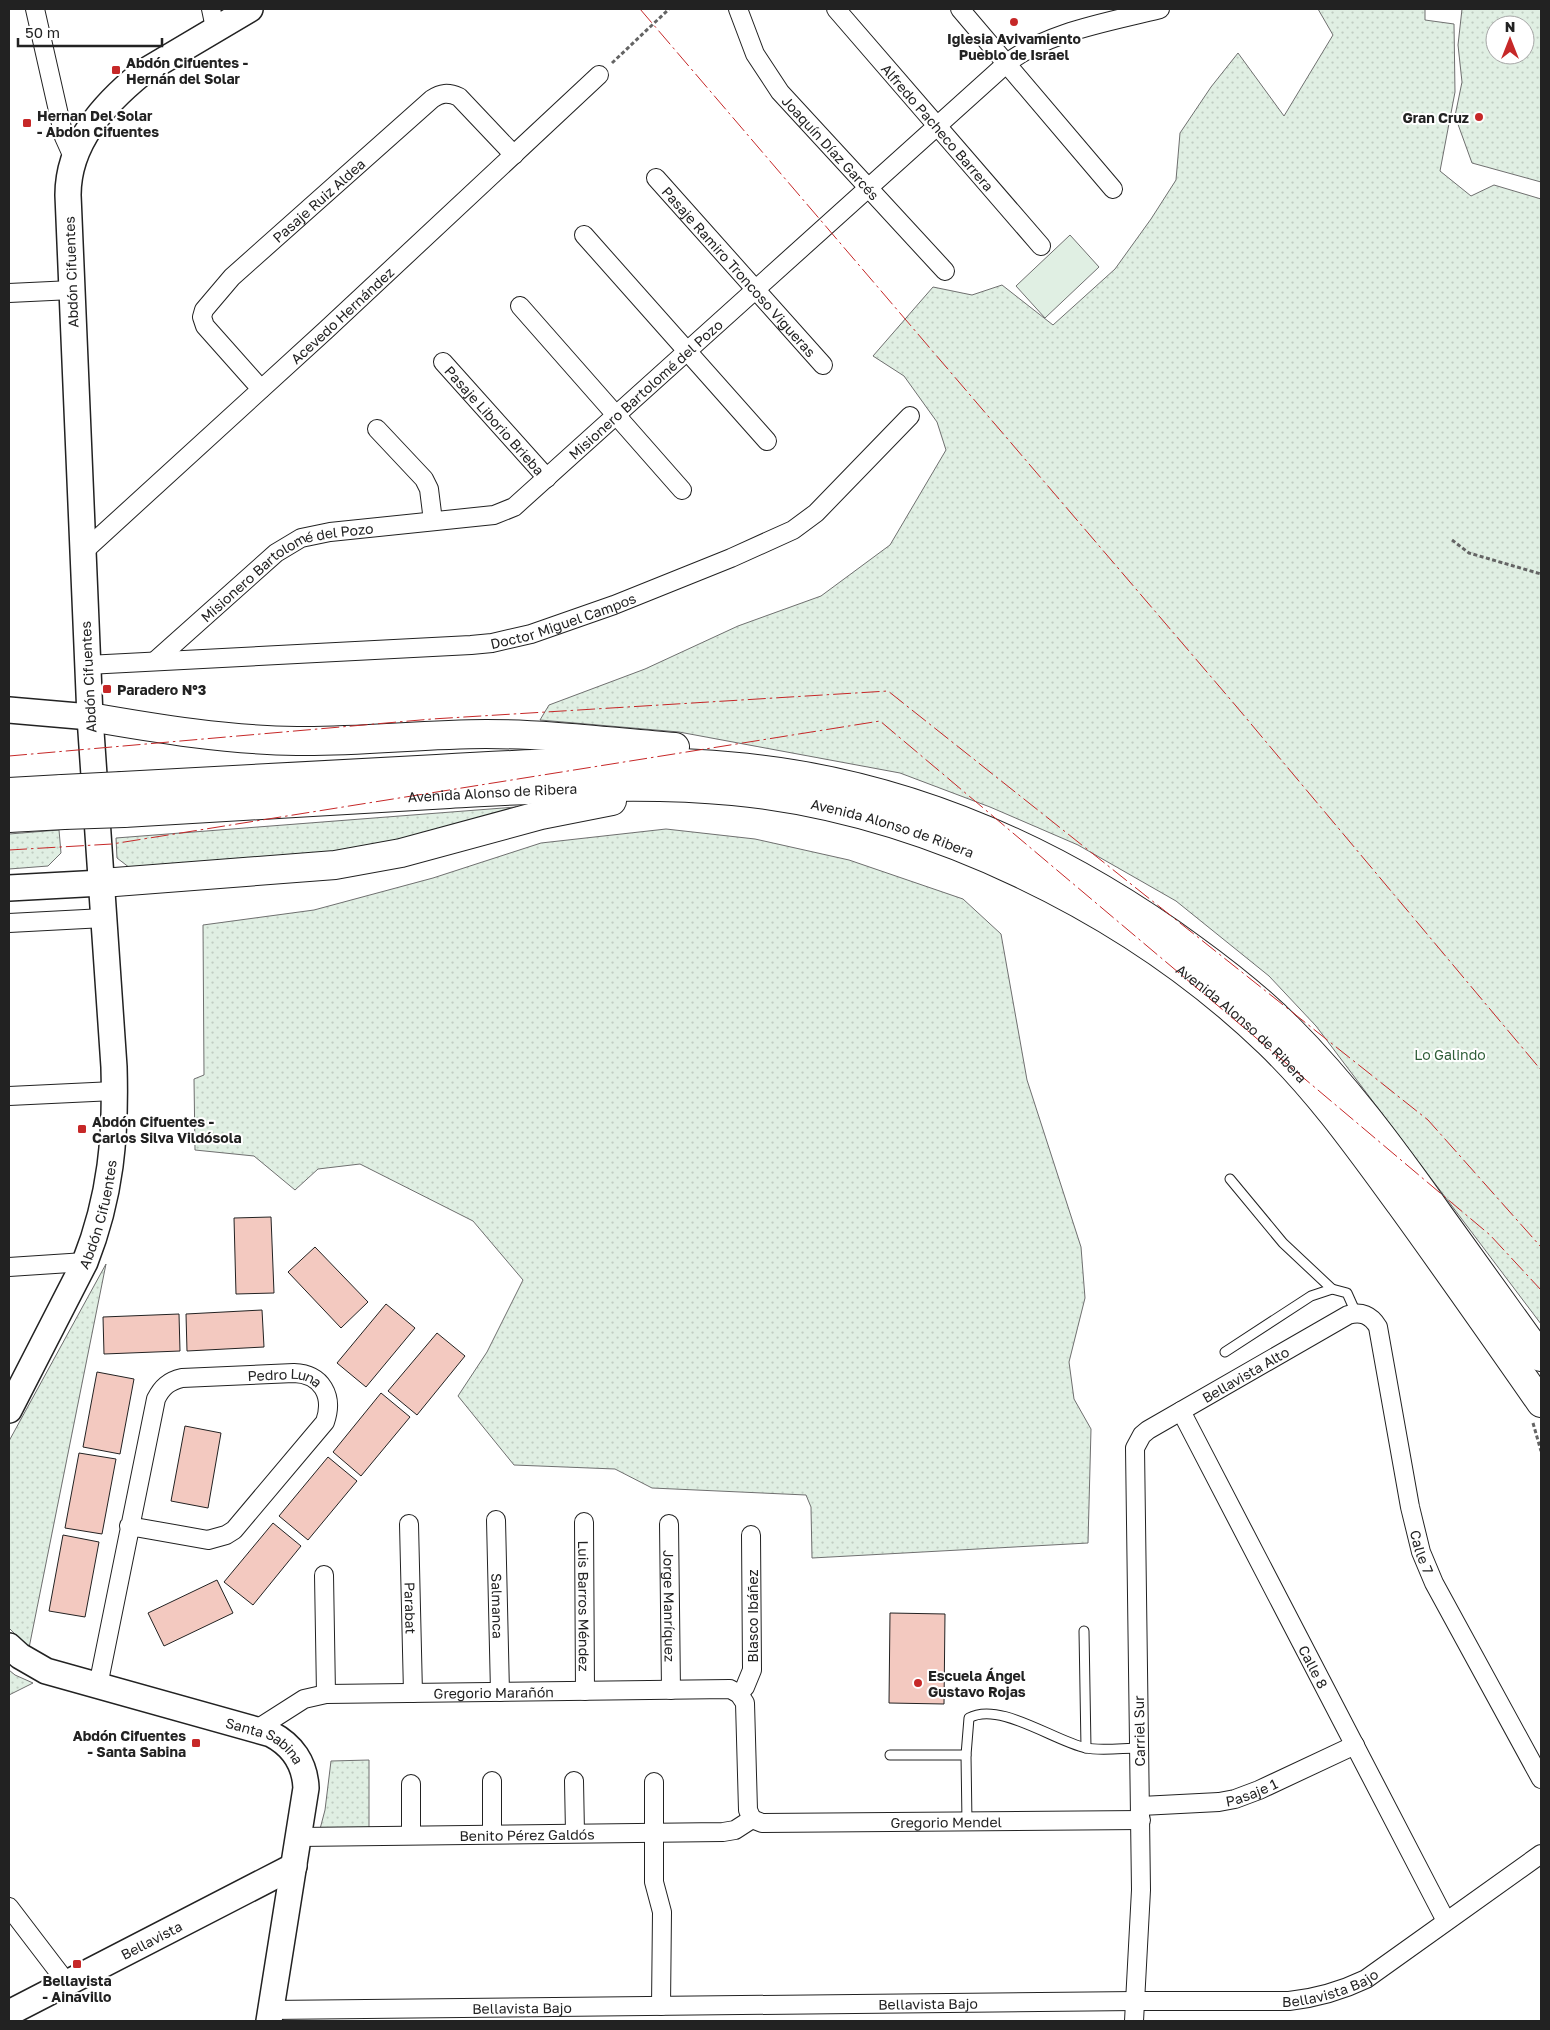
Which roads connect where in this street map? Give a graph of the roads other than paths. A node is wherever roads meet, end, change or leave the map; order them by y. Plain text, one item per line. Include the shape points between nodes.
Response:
1 (35, 9) edge
2 (250, 9) edge
3 (738, 9) edge
4 (836, 9) edge
5 (960, 9) edge
6 (1160, 9) edge
7 (213, 18) edge
8 (1007, 63) junction
9 (599, 75) road end
10 (938, 126) junction
11 (514, 155) junction
12 (73, 157) junction
13 (656, 178) dead end
14 (1113, 188) dead end
15 (867, 189) junction
16 (584, 235) dead end
17 (1041, 246) dead end
18 (944, 271) dead end
19 (72, 290) junction
20 (755, 290) junction
21 (9, 293) edge
22 (520, 306) dead end
23 (687, 351) junction
24 (443, 362) dead end
25 (823, 365) dead end
26 (261, 389) junction
27 (616, 415) junction
28 (910, 416) dead end
29 (376, 429) dead end
30 (767, 441) dead end
31 (547, 478) junction
32 (682, 490) dead end
33 (433, 521) junction
34 (83, 552) junction
35 (155, 661) junction
36 (87, 665) junction
37 (9, 710) edge
38 (90, 717) junction
39 (794, 774) junction
40 (693, 788) junction
41 (9, 792) edge
42 (9, 818) edge
43 (102, 883) junction
44 (9, 888) edge
45 (104, 918) junction
46 (9, 923) edge
47 (114, 1091) junction
48 (9, 1096) edge
49 (1230, 1179) dead end
50 (85, 1262) junction
51 (9, 1267) edge
52 (1332, 1289) junction
53 (1356, 1313) junction
54 (1225, 1352) dead end
55 (1541, 1356) edge
56 (1541, 1403) edge
57 (9, 1410) edge
58 (1181, 1411) junction
59 (1137, 1441) joint
60 (496, 1520) dead end
61 (584, 1522) dead end
62 (409, 1524) dead end
63 (669, 1524) dead end
64 (129, 1526) junction
65 (751, 1535) dead end
66 (324, 1575) dead end
67 (1084, 1631) dead end
68 (9, 1646) edge
69 (98, 1686) junction
70 (671, 1690) junction
71 (585, 1691) junction
72 (500, 1692) junction
73 (413, 1693) junction
74 (326, 1694) junction
75 (739, 1694) junction
76 (257, 1729) junction
77 (1355, 1745) junction
78 (1086, 1748) junction
79 (1140, 1748) junction
80 (890, 1755) dead end
81 (966, 1755) junction
82 (1541, 1779) edge
83 (574, 1781) dead end
84 (492, 1782) dead end
85 (654, 1782) dead end
86 (411, 1784) dead end
87 (1141, 1813) junction
88 (752, 1819) junction
89 (967, 1822) junction
90 (655, 1832) junction
91 (575, 1833) junction
92 (492, 1834) junction
93 (411, 1835) junction
94 (299, 1837) junction
95 (1541, 1854) edge
96 (294, 1866) junction
97 (9, 1907) edge
98 (1446, 1921) junction
99 (67, 1983) junction
100 (1136, 2001) junction
101 (666, 2011) edge
102 (9, 2013) edge
103 (760, 2013) edge
104 (270, 2016) edge
105 (1134, 2021) edge

1 - 12 street via 64,137
2 - 7 street, Abdón Cifuentes
3 - 15 street, Joaquín Díaz Garcés via 755,54 770,79
4 - 10 street, Alfredo Pacheco Barrera
5 - 8 street
6 - 8 street, Misionero Bartolomé del Pozo via 1057,36 1029,48
7 - 12 street, Abdón Cifuentes via 127,84 91,125
8 - 10 street, Misionero Bartolomé del Pozo
8 - 14 street
9 - 11 street, Acevedo Hernández
10 - 15 street, Misionero Bartolomé del Pozo
10 - 17 street, Alfredo Pacheco Barrera
11 - 26 street, Acevedo Hernández
11 - 26 street, Pasaje Ruiz Aldea via 459,97 446,93 438,95 255,256 212,300 202,317 205,326
12 - 19 street, Abdón Cifuentes via 68,182
13 - 20 street, Pasaje Ramiro Troncoso Vigueras
15 - 18 street, Joaquín Díaz Garcés
15 - 20 street, Misionero Bartolomé del Pozo
16 - 23 street
19 - 21 street
19 - 34 street, Abdón Cifuentes
20 - 23 street, Misionero Bartolomé del Pozo
20 - 25 street, Pasaje Ramiro Troncoso Vigueras
22 - 27 street
23 - 27 street, Misionero Bartolomé del Pozo
23 - 30 street
24 - 31 street, Pasaje Liborio Brieba
26 - 34 street, Acevedo Hernández
27 - 31 street, Misionero Bartolomé del Pozo
27 - 32 street
28 - 35 street, Doctor Miguel Campos via 816,513 793,530 678,580 548,629 513,639 471,645
29 - 33 street via 424,479 429,489
31 - 33 street, Misionero Bartolomé del Pozo via 504,512
33 - 35 street, Misionero Bartolomé del Pozo via 315,534 288,544
34 - 36 street, Abdón Cifuentes
35 - 36 street
36 - 38 street, Abdón Cifuentes
37 - 38 street
38 - 39 highway via 170,731 255,740 487,734 559,737 695,750
38 - 43 street, Abdón Cifuentes
39 - 41 highway, Avenida Alonso de Ribera, bridge via 670,764 562,764
39 - 55 highway, Avenida Alonso de Ribera via 916,804 971,823 1055,862 1124,901 1211,962 1287,1027 1363,1112
40 - 42 highway, Avenida Alonso de Ribera, bridge via 542,790
40 - 43 highway via 541,815 365,861
40 - 56 highway, Avenida Alonso de Ribera via 780,797 826,806 952,844 1028,877 1135,937 1173,964 1270,1044 1314,1093 1386,1184
43 - 44 street
43 - 45 street, Abdón Cifuentes
45 - 46 street
45 - 47 street, Abdón Cifuentes
47 - 48 street
47 - 50 street, Abdón Cifuentes via 111,1171 100,1220
49 - 52 lane via 1283,1242
50 - 51 street
50 - 57 street, Abdón Cifuentes
52 - 53 lane via 1348,1293
52 - 54 lane via 1311,1296
53 - 58 street, Bellavista Alto via 1336,1321
53 - 82 street, Calle 7 via 1375,1321 1380,1334 1414,1528 1427,1568
58 - 59 street, Bellavista Alto via 1148,1430
58 - 77 street, Calle 8
59 - 79 street, Carriel Sur via 1134,1456
60 - 72 street, Salmanca
61 - 71 street, Luis Barros Méndez
62 - 73 street, Parabat
63 - 70 street, Jorge Manríquez
64 - 64 street, Pedro Luna via 156,1399 165,1385 182,1378 294,1373 307,1374 320,1383 328,1398 324,1422 234,1530 208,1540
64 - 69 street, Pedro Luna
65 - 75 street, Blasco Ibáñez via 752,1670
66 - 74 street
67 - 78 lane
68 - 69 street, Santa Sabina via 46,1671
69 - 76 street, Santa Sabina
70 - 71 street, Gregorio Marañón
70 - 75 street, Gregorio Marañón via 730,1689
71 - 72 street, Gregorio Marañón
72 - 73 street, Gregorio Marañón
73 - 74 street, Gregorio Marañón
74 - 76 street, Gregorio Marañón via 304,1699
75 - 88 street via 745,1703 748,1810
76 - 94 street, Santa Sabina via 286,1744 304,1770 306,1788
77 - 87 street, Pasaje 1 via 1236,1799
77 - 98 street, Calle 8
78 - 79 lane
78 - 81 lane via 998,1714 969,1718
79 - 87 street, Carriel Sur
80 - 81 lane
81 - 89 lane
83 - 91 street
84 - 92 street
85 - 90 street
86 - 93 street
87 - 89 street, Gregorio Mendel
87 - 100 street, Carriel Sur
88 - 89 street, Gregorio Mendel via 762,1823
88 - 90 street, Benito Pérez Galdós via 729,1831
90 - 91 street, Benito Pérez Galdós
90 - 101 street via 654,1882 662,1912
91 - 92 street, Benito Pérez Galdós
92 - 93 street, Benito Pérez Galdós
93 - 94 street, Benito Pérez Galdós
94 - 96 street, Santa Sabina
95 - 98 street, Bellavista Bajo
96 - 99 street, Bellavista
96 - 104 street, Santa Sabina
97 - 99 street
98 - 100 street, Bellavista Bajo via 1366,1979 1329,1994 1288,2001
99 - 102 street, Bellavista
100 - 103 street, Bellavista Bajo
100 - 105 street, Carriel Sur
101 - 103 street, Bellavista Bajo
101 - 104 street, Bellavista Bajo

